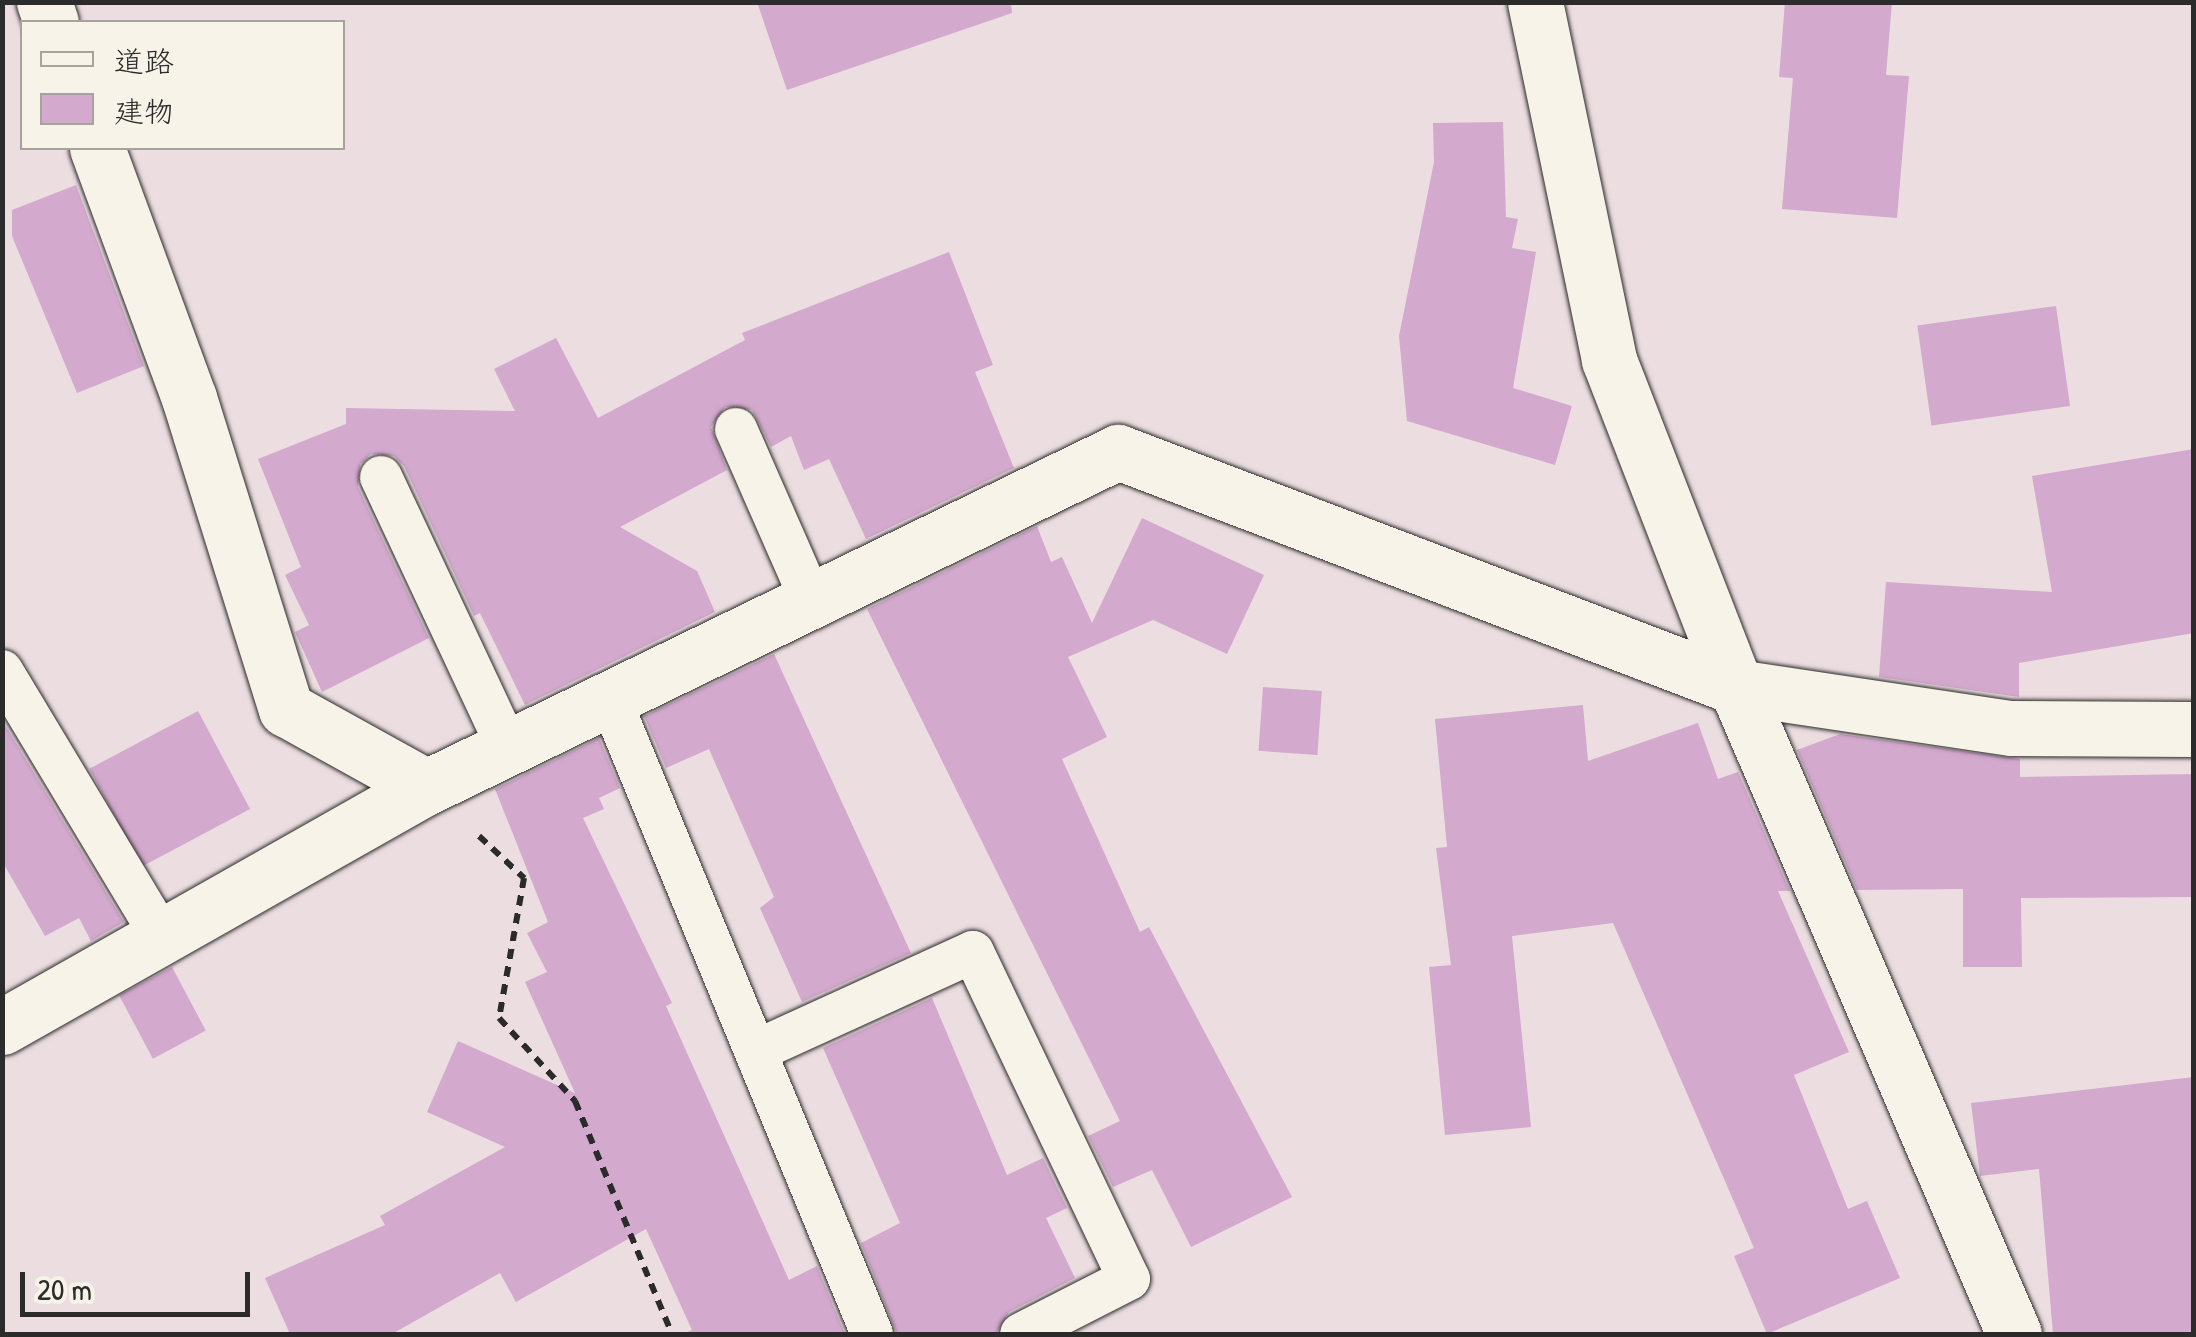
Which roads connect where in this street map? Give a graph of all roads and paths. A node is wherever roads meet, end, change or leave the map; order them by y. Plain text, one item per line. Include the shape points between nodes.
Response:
1 (1535, 2) edge
2 (98, 150) edge
3 (736, 429) dead end
4 (381, 477) dead end
5 (811, 600) junction
6 (2, 671) edge
7 (1736, 687) junction
8 (610, 698) junction
9 (2194, 729) edge
10 (508, 748) junction
11 (427, 787) junction
12 (160, 934) junction
13 (2, 1027) edge
14 (758, 1050) junction
15 (672, 1334) edge
16 (872, 1334) edge
17 (1021, 1334) edge
18 (2014, 1334) edge

1 - 7 street via 1610,360
2 - 11 street via 189,398 286,709
3 - 5 lane
4 - 10 lane
5 - 7 street via 1118,452
5 - 8 street
6 - 12 lane
7 - 9 street via 2012,728
7 - 18 street
8 - 10 street
8 - 14 lane
10 - 11 street
11 - 12 street
11 - 15 path via 524,878 500,1018 576,1101
12 - 13 street
14 - 16 lane
14 - 17 lane via 973,952 1129,1279

